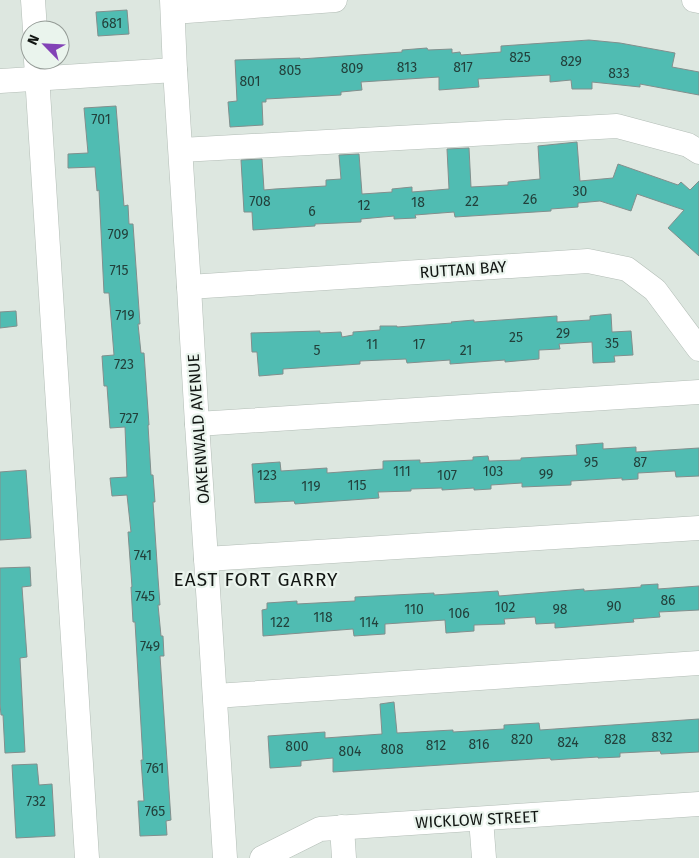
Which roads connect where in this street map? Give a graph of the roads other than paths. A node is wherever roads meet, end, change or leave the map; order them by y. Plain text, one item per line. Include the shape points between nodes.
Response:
1 (33, 0) edge
2 (335, 0) edge
3 (694, 0) edge
4 (699, 1) edge
5 (173, 6) edge
6 (34, 20) edge
7 (70, 69) edge
8 (34, 70) edge
9 (37, 70) edge
10 (175, 70) junction
11 (0, 81) edge
12 (181, 150) junction
13 (699, 152) edge
14 (189, 287) junction
15 (699, 349) edge
16 (699, 392) edge
17 (197, 424) junction
18 (699, 528) edge
19 (206, 559) junction
20 (699, 663) edge
21 (214, 696) junction
22 (699, 804) edge
23 (480, 819) junction
24 (342, 827) junction
25 (87, 858) edge
26 (225, 858) edge
27 (262, 858) edge
28 (344, 858) edge
29 (484, 858) edge

1 - 6 street
2 - 5 street
3 - 4 street
5 - 10 street, OAKENWALD AVENUE
7 - 10 street
8 - 11 street
9 - 25 street
10 - 12 street, OAKENWALD AVENUE
12 - 13 street via 617,126 688,145
12 - 14 street, OAKENWALD AVENUE
14 - 15 street, RUTTAN BAY via 588,261 627,269 655,290
14 - 17 street, OAKENWALD AVENUE
16 - 17 street
17 - 19 street, OAKENWALD AVENUE
18 - 19 street
19 - 21 street, OAKENWALD AVENUE
20 - 21 street
21 - 26 street, OAKENWALD AVENUE
22 - 23 street, WICKLOW STREET
23 - 24 street, WICKLOW STREET
23 - 29 street
24 - 27 street, WICKLOW STREET via 320,829
24 - 28 street

